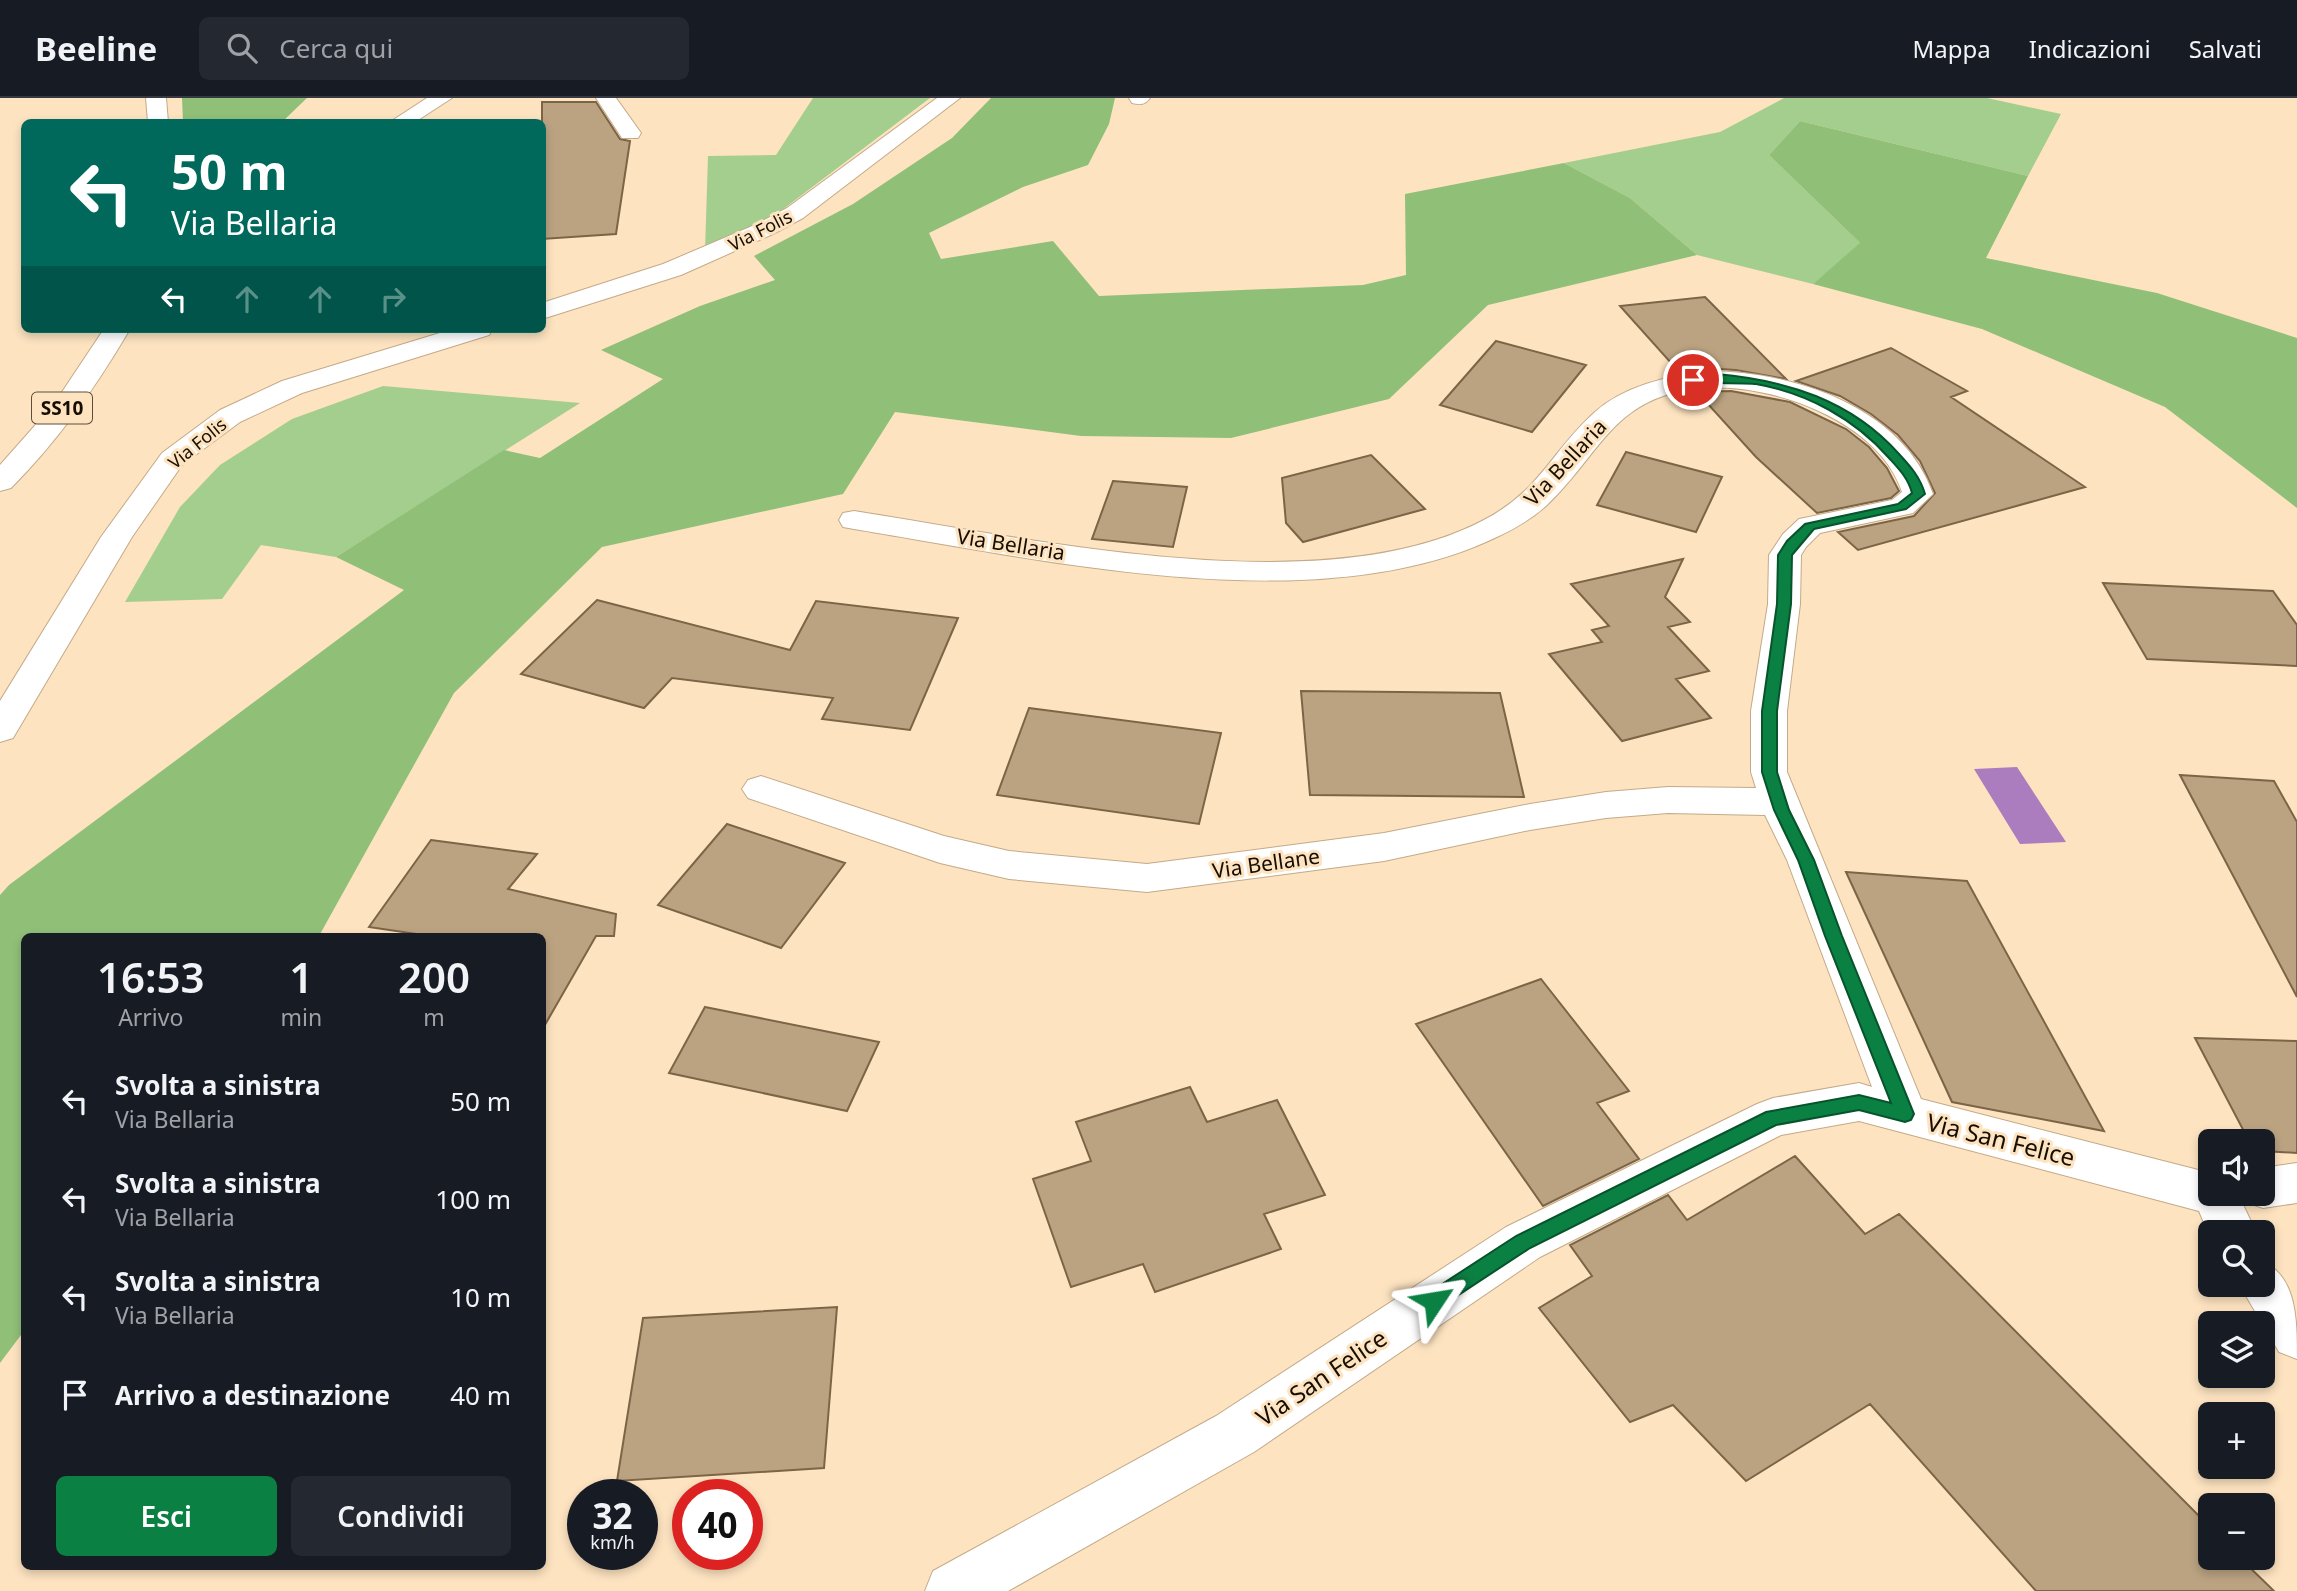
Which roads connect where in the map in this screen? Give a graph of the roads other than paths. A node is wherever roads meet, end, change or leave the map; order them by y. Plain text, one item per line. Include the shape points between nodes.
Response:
1 (156, 98) edge
2 (442, 98) edge
3 (606, 98) edge
4 (950, 98) edge
5 (158, 119) edge
6 (406, 119) edge
7 (630, 133) dead end
8 (546, 310) edge
9 (115, 333) edge
10 (466, 333) edge
11 (0, 482) edge
12 (854, 520) dead end
13 (0, 730) edge
14 (761, 789) dead end
15 (1780, 802) junction
16 (1905, 1114) junction
17 (2297, 1183) edge
18 (2275, 1186) edge
19 (2198, 1190) edge
20 (2272, 1297) edge
21 (2297, 1335) edge
22 (953, 1591) edge

1 - 5 street
2 - 6 street
3 - 7 street
4 - 8 street, Via Folis via 771,227 639,282
9 - 11 street, SS10 via 95,367
10 - 13 street, Via Folis via 273,395 229,416 172,459 117,537
12 - 15 street, Via Bellaria via 1158,564 1288,570 1375,566 1459,541 1523,509 1545,490 1607,416 1671,383 1716,378 1756,381 1805,394 1843,412 1878,438 1915,480 1918,494 1902,506 1810,526 1785,555 1784,604 1769,711 1769,772
14 - 15 street, Via Bellane via 940,849 1009,865 1147,878 1384,846 1606,806 1668,800
15 - 16 street, Via Bellaria
16 - 19 street, Via San Felice
16 - 22 street, Via San Felice via 1859,1102 1773,1118 1536,1236 1235,1434
17 - 18 street
20 - 21 street

